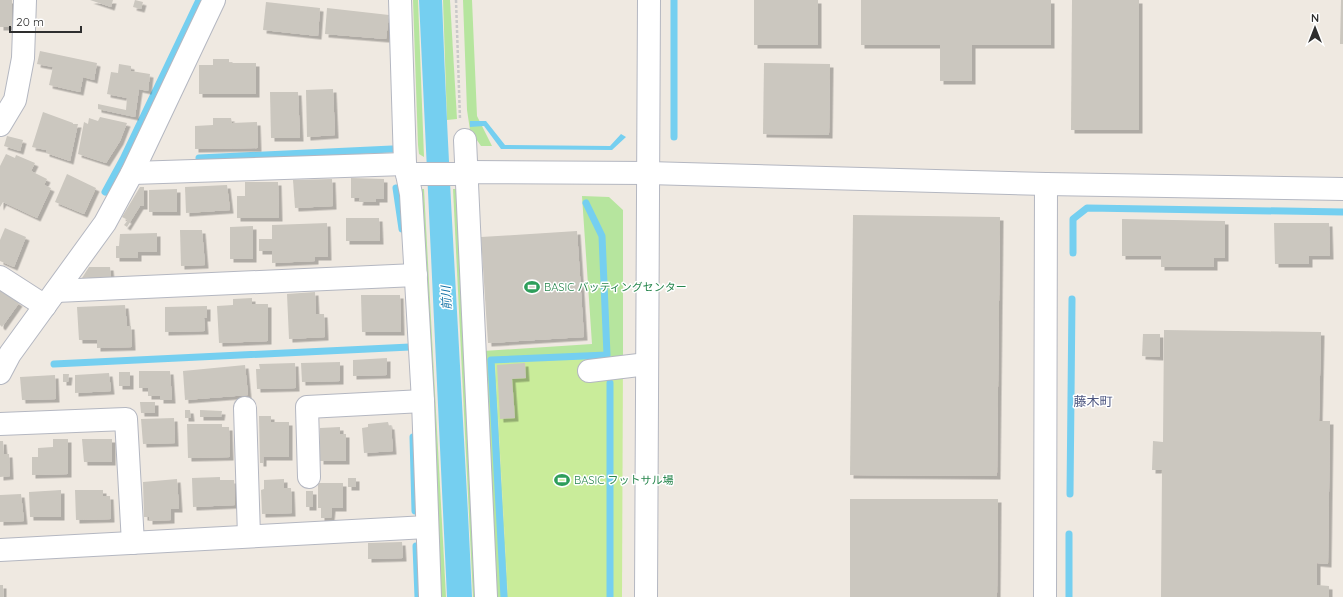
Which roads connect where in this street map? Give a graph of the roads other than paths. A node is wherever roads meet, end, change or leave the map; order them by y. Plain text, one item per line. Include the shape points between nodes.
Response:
1 (25, 0) edge
2 (214, 0) edge
3 (649, 0) edge
4 (394, 1) edge
5 (0, 125) edge
6 (465, 140) road end
7 (410, 170) junction
8 (132, 173) junction
9 (461, 173) junction
10 (648, 173) junction
11 (1046, 184) junction
12 (1343, 189) edge
13 (416, 275) junction
14 (0, 277) edge
15 (51, 299) junction
16 (647, 364) junction
17 (589, 371) dead end
18 (0, 373) edge
19 (423, 401) junction
20 (245, 408) dead end
21 (0, 424) edge
22 (310, 477) dead end
23 (427, 526) junction
24 (250, 536) junction
25 (133, 543) junction
26 (0, 550) edge
27 (430, 597) edge
28 (486, 597) edge
29 (646, 597) edge
30 (1045, 597) edge

1 - 5 street via 23,58 16,100
2 - 8 street
3 - 10 street
4 - 7 street
6 - 9 street
7 - 8 street
7 - 9 street
7 - 13 street
8 - 15 street via 105,223
9 - 10 street
9 - 28 street
10 - 11 street
10 - 16 street
11 - 12 street
11 - 30 street
13 - 15 street
13 - 19 street
14 - 15 street
15 - 18 street via 10,354
16 - 17 street
16 - 29 street
19 - 22 street via 307,407
19 - 23 street
20 - 24 street
21 - 25 street via 126,418
23 - 24 street
23 - 27 street
24 - 25 street
25 - 26 street

